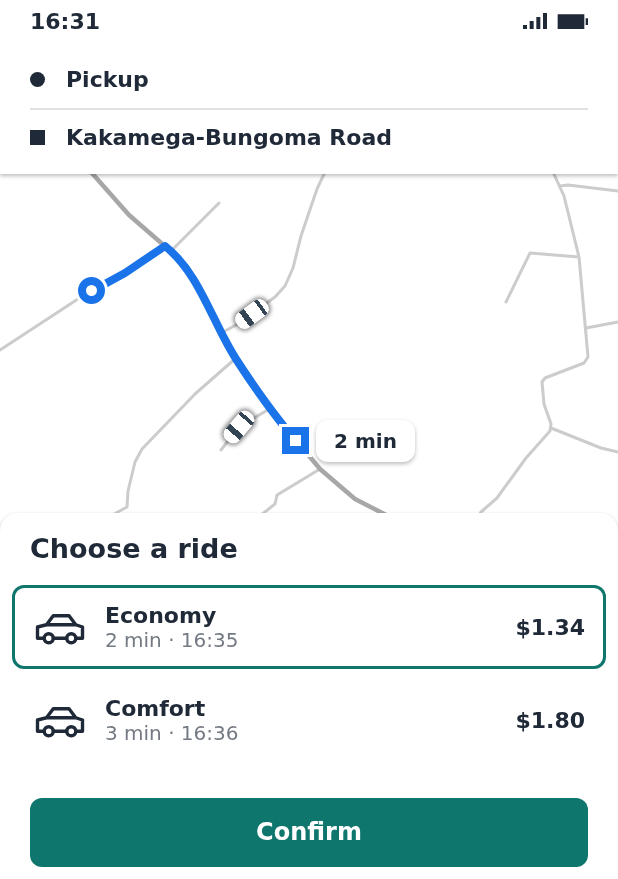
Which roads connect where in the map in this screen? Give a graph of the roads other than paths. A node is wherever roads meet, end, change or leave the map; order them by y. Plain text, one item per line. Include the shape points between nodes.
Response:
1 (94, 174) edge
2 (324, 174) edge
3 (554, 174) edge
4 (560, 186) junction
5 (618, 191) edge
6 (219, 203) dead end
7 (165, 246) junction
8 (171, 251) junction
9 (579, 257) junction
10 (506, 302) dead end
11 (618, 322) edge
12 (586, 328) junction
13 (221, 333) junction
14 (0, 350) edge
15 (236, 358) junction
16 (271, 408) junction
17 (551, 428) junction
18 (220, 450) dead end
19 (618, 452) edge
20 (320, 469) junction
21 (116, 513) edge
22 (264, 513) edge
23 (382, 513) edge
24 (480, 513) edge

1 - 7 main road via 129,215
2 - 13 street via 285,286
3 - 4 street
4 - 5 street
4 - 9 street
6 - 8 street
7 - 8 main road
7 - 14 street
8 - 13 main road via 192,278
9 - 10 street via 530,253
9 - 12 street
11 - 12 street
12 - 17 street via 587,360 542,381
13 - 15 main road
15 - 16 main road
15 - 21 street via 142,449 135,462 127,507
16 - 18 street via 239,427
16 - 20 main road
17 - 19 street
17 - 24 street via 497,498
20 - 22 street via 277,495 275,504
20 - 23 main road via 355,499

